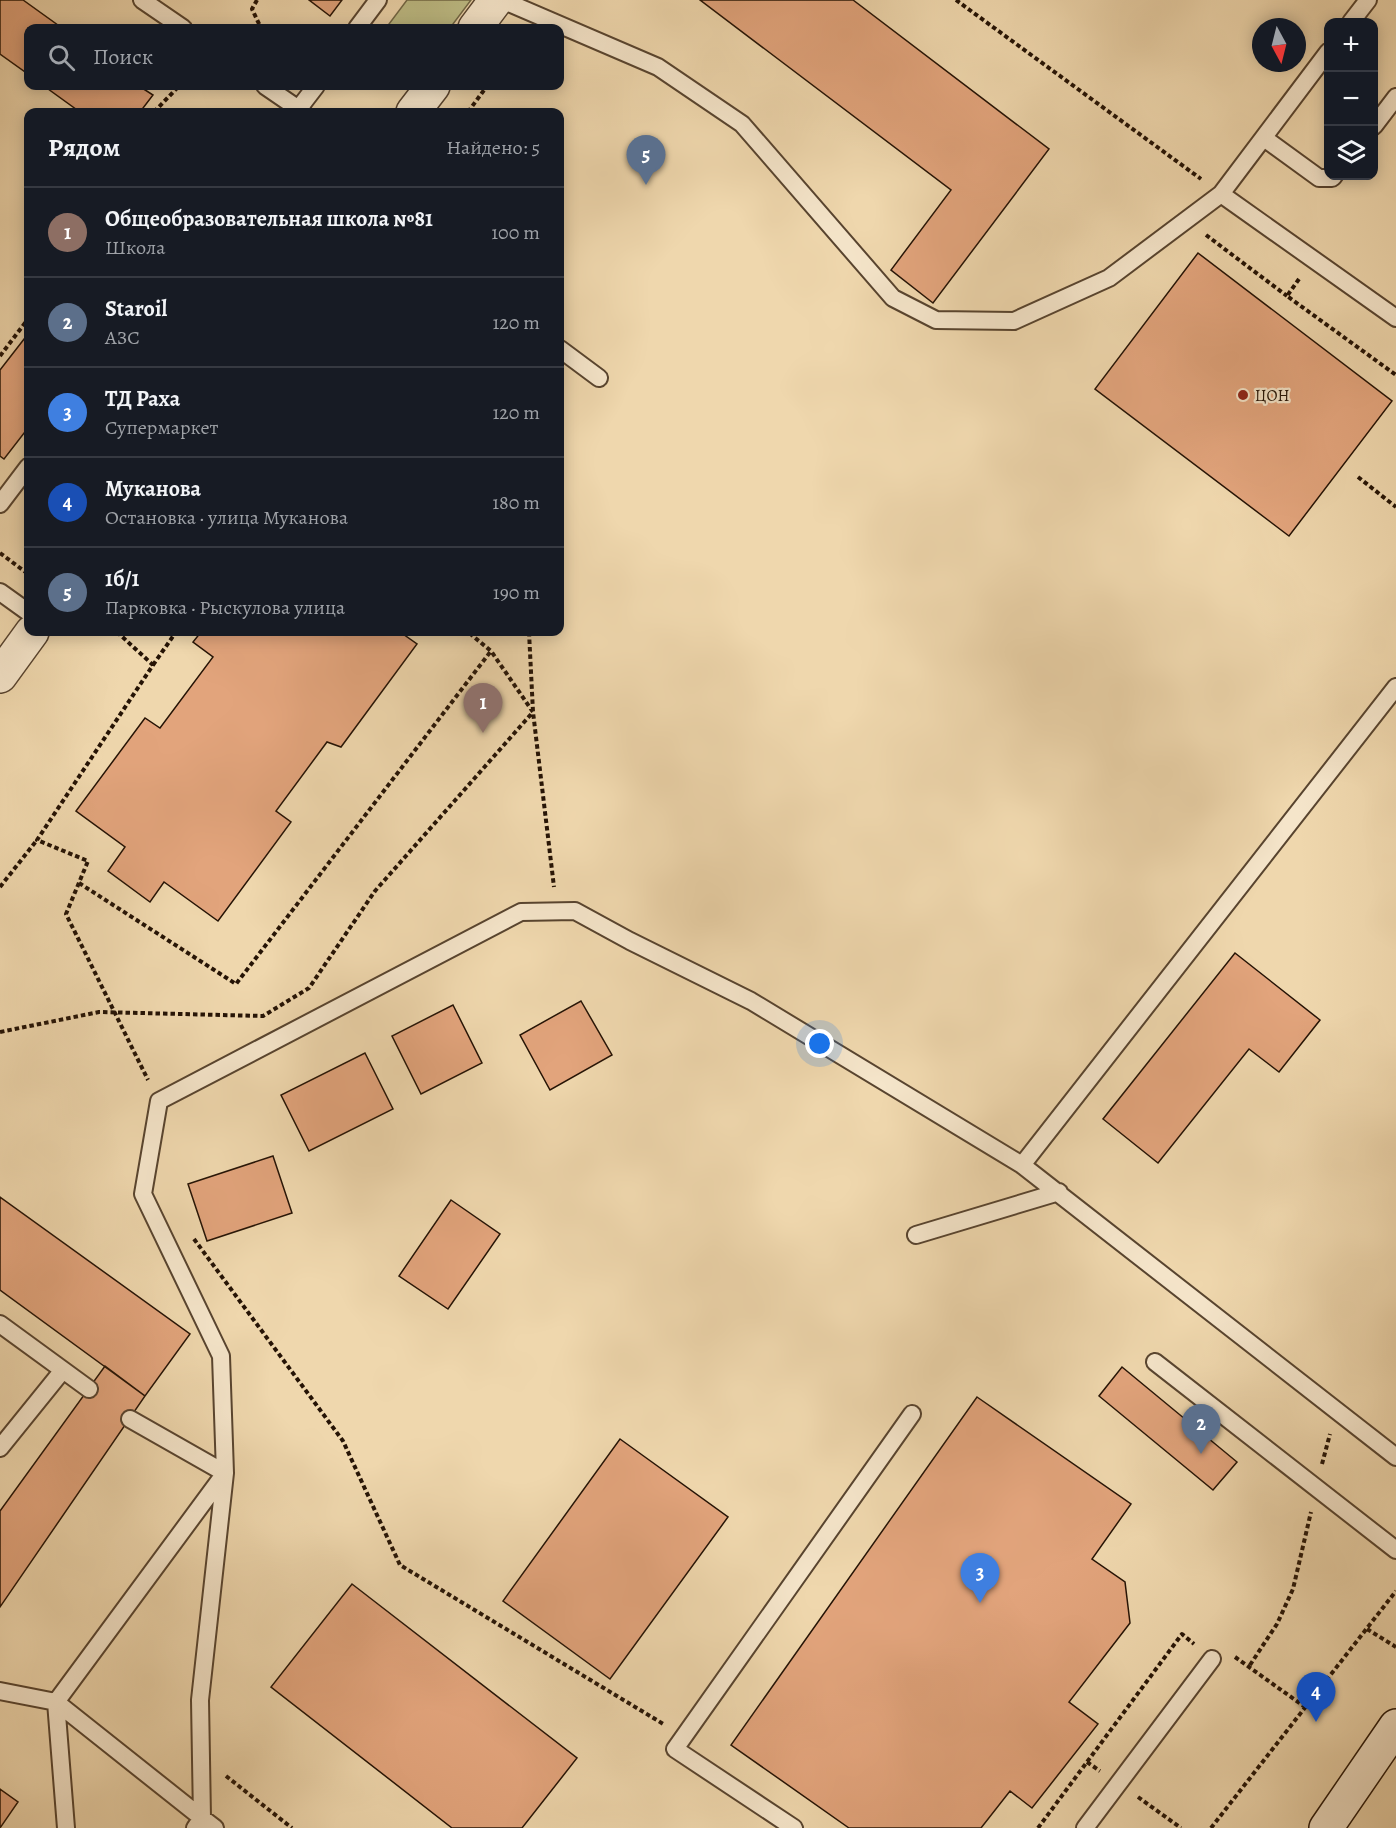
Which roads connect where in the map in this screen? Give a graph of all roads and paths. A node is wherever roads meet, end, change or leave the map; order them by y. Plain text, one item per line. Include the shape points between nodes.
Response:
1 (142, 0) edge
2 (257, 0) edge
3 (378, 0) edge
4 (496, 0) edge
5 (502, 0) edge
6 (956, 0) edge
7 (1368, 0) edge
8 (1354, 18) edge
9 (177, 24) edge
10 (259, 24) edge
11 (360, 24) edge
12 (478, 24) edge
13 (558, 24) edge
14 (564, 27) edge
15 (1324, 59) edge
16 (175, 90) edge
17 (270, 90) edge
18 (313, 90) edge
19 (430, 90) edge
20 (484, 90) edge
21 (1396, 97) edge
22 (158, 108) edge
23 (295, 108) edge
24 (301, 108) edge
25 (416, 108) edge
26 (471, 108) edge
27 (1378, 121) edge
28 (1264, 138) junction
29 (1324, 178) edge
30 (1221, 194) junction
31 (1186, 220) junction
32 (1313, 259) junction
33 (1287, 296) junction
34 (1396, 318) edge
35 (24, 324) edge
36 (564, 353) edge
37 (0, 356) edge
38 (1396, 375) edge
39 (599, 378) dead end
40 (24, 472) edge
41 (1358, 477) dead end
42 (0, 504) edge
43 (1396, 507) edge
44 (0, 553) edge
45 (24, 571) edge
46 (0, 592) edge
47 (24, 609) edge
48 (29, 636) edge
49 (121, 636) edge
50 (173, 636) edge
51 (473, 636) edge
52 (529, 636) edge
53 (491, 651) junction
54 (153, 665) junction
55 (0, 676) edge
56 (1396, 687) edge
57 (533, 712) junction
58 (37, 840) junction
59 (552, 871) dead end
60 (79, 883) junction
61 (0, 887) edge
62 (115, 1012) junction
63 (0, 1032) edge
64 (150, 1083) dead end
65 (1022, 1165) junction
66 (1059, 1192) junction
67 (189, 1231) dead end
68 (916, 1235) dead end
69 (0, 1324) edge
70 (1155, 1362) dead end
71 (63, 1370) junction
72 (89, 1389) dead end
73 (912, 1414) dead end
74 (130, 1419) dead end
75 (0, 1448) edge
76 (1396, 1457) edge
77 (225, 1473) junction
78 (1396, 1550) edge
79 (1293, 1589) dead end
80 (1396, 1591) edge
81 (1367, 1629) junction
82 (1182, 1634) dead end
83 (1396, 1647) edge
84 (1212, 1659) dead end
85 (0, 1691) edge
86 (56, 1702) junction
87 (1305, 1707) junction
88 (1396, 1726) edge
89 (683, 1737) junction
90 (201, 1756) junction
91 (204, 1825) edge
92 (66, 1828) edge
93 (292, 1828) edge
94 (794, 1828) edge
95 (1038, 1828) edge
96 (1085, 1828) edge
97 (1211, 1828) edge
98 (1326, 1828) edge

1 - 9 lane
2 - 10 path via 252,9
3 - 11 lane
4 - 12 street
5 - 13 lane
6 - 30 path
7 - 8 lane
14 - 31 lane via 658,67 742,124 893,297 936,320 1014,321 1109,278
15 - 28 lane
16 - 22 path
17 - 23 lane
18 - 24 lane
19 - 25 street
20 - 26 path
21 - 27 lane
28 - 29 lane
28 - 30 lane
30 - 31 lane
30 - 32 lane
31 - 33 path
32 - 33 path
32 - 34 lane
33 - 38 path
35 - 37 path
36 - 39 lane
40 - 42 lane
41 - 43 path
44 - 45 path
46 - 47 lane
48 - 55 street
49 - 54 path
50 - 54 path
51 - 53 path
52 - 57 path
53 - 57 path
53 - 60 path via 236,984
54 - 58 path
56 - 65 lane
57 - 59 path
57 - 62 path via 375,891 309,988 263,1016
58 - 60 path via 88,861
58 - 61 path
60 - 62 path via 66,914
62 - 63 path
62 - 64 path
65 - 66 lane
65 - 77 lane via 751,1001 575,911 521,912 159,1101 143,1194 221,1356
66 - 68 lane
66 - 76 lane
67 - 89 path via 343,1441 399,1565
69 - 71 lane
70 - 78 lane
71 - 72 lane
71 - 75 lane
73 - 89 lane
74 - 77 lane
77 - 86 lane
77 - 90 lane via 200,1700
79 - 87 path via 1277,1624 1250,1665
80 - 81 path
81 - 83 path
81 - 87 path
82 - 95 path
84 - 96 lane
85 - 86 lane
86 - 91 lane
86 - 92 lane
87 - 97 path
88 - 98 street
89 - 94 lane via 675,1749
90 - 91 lane
90 - 93 path

